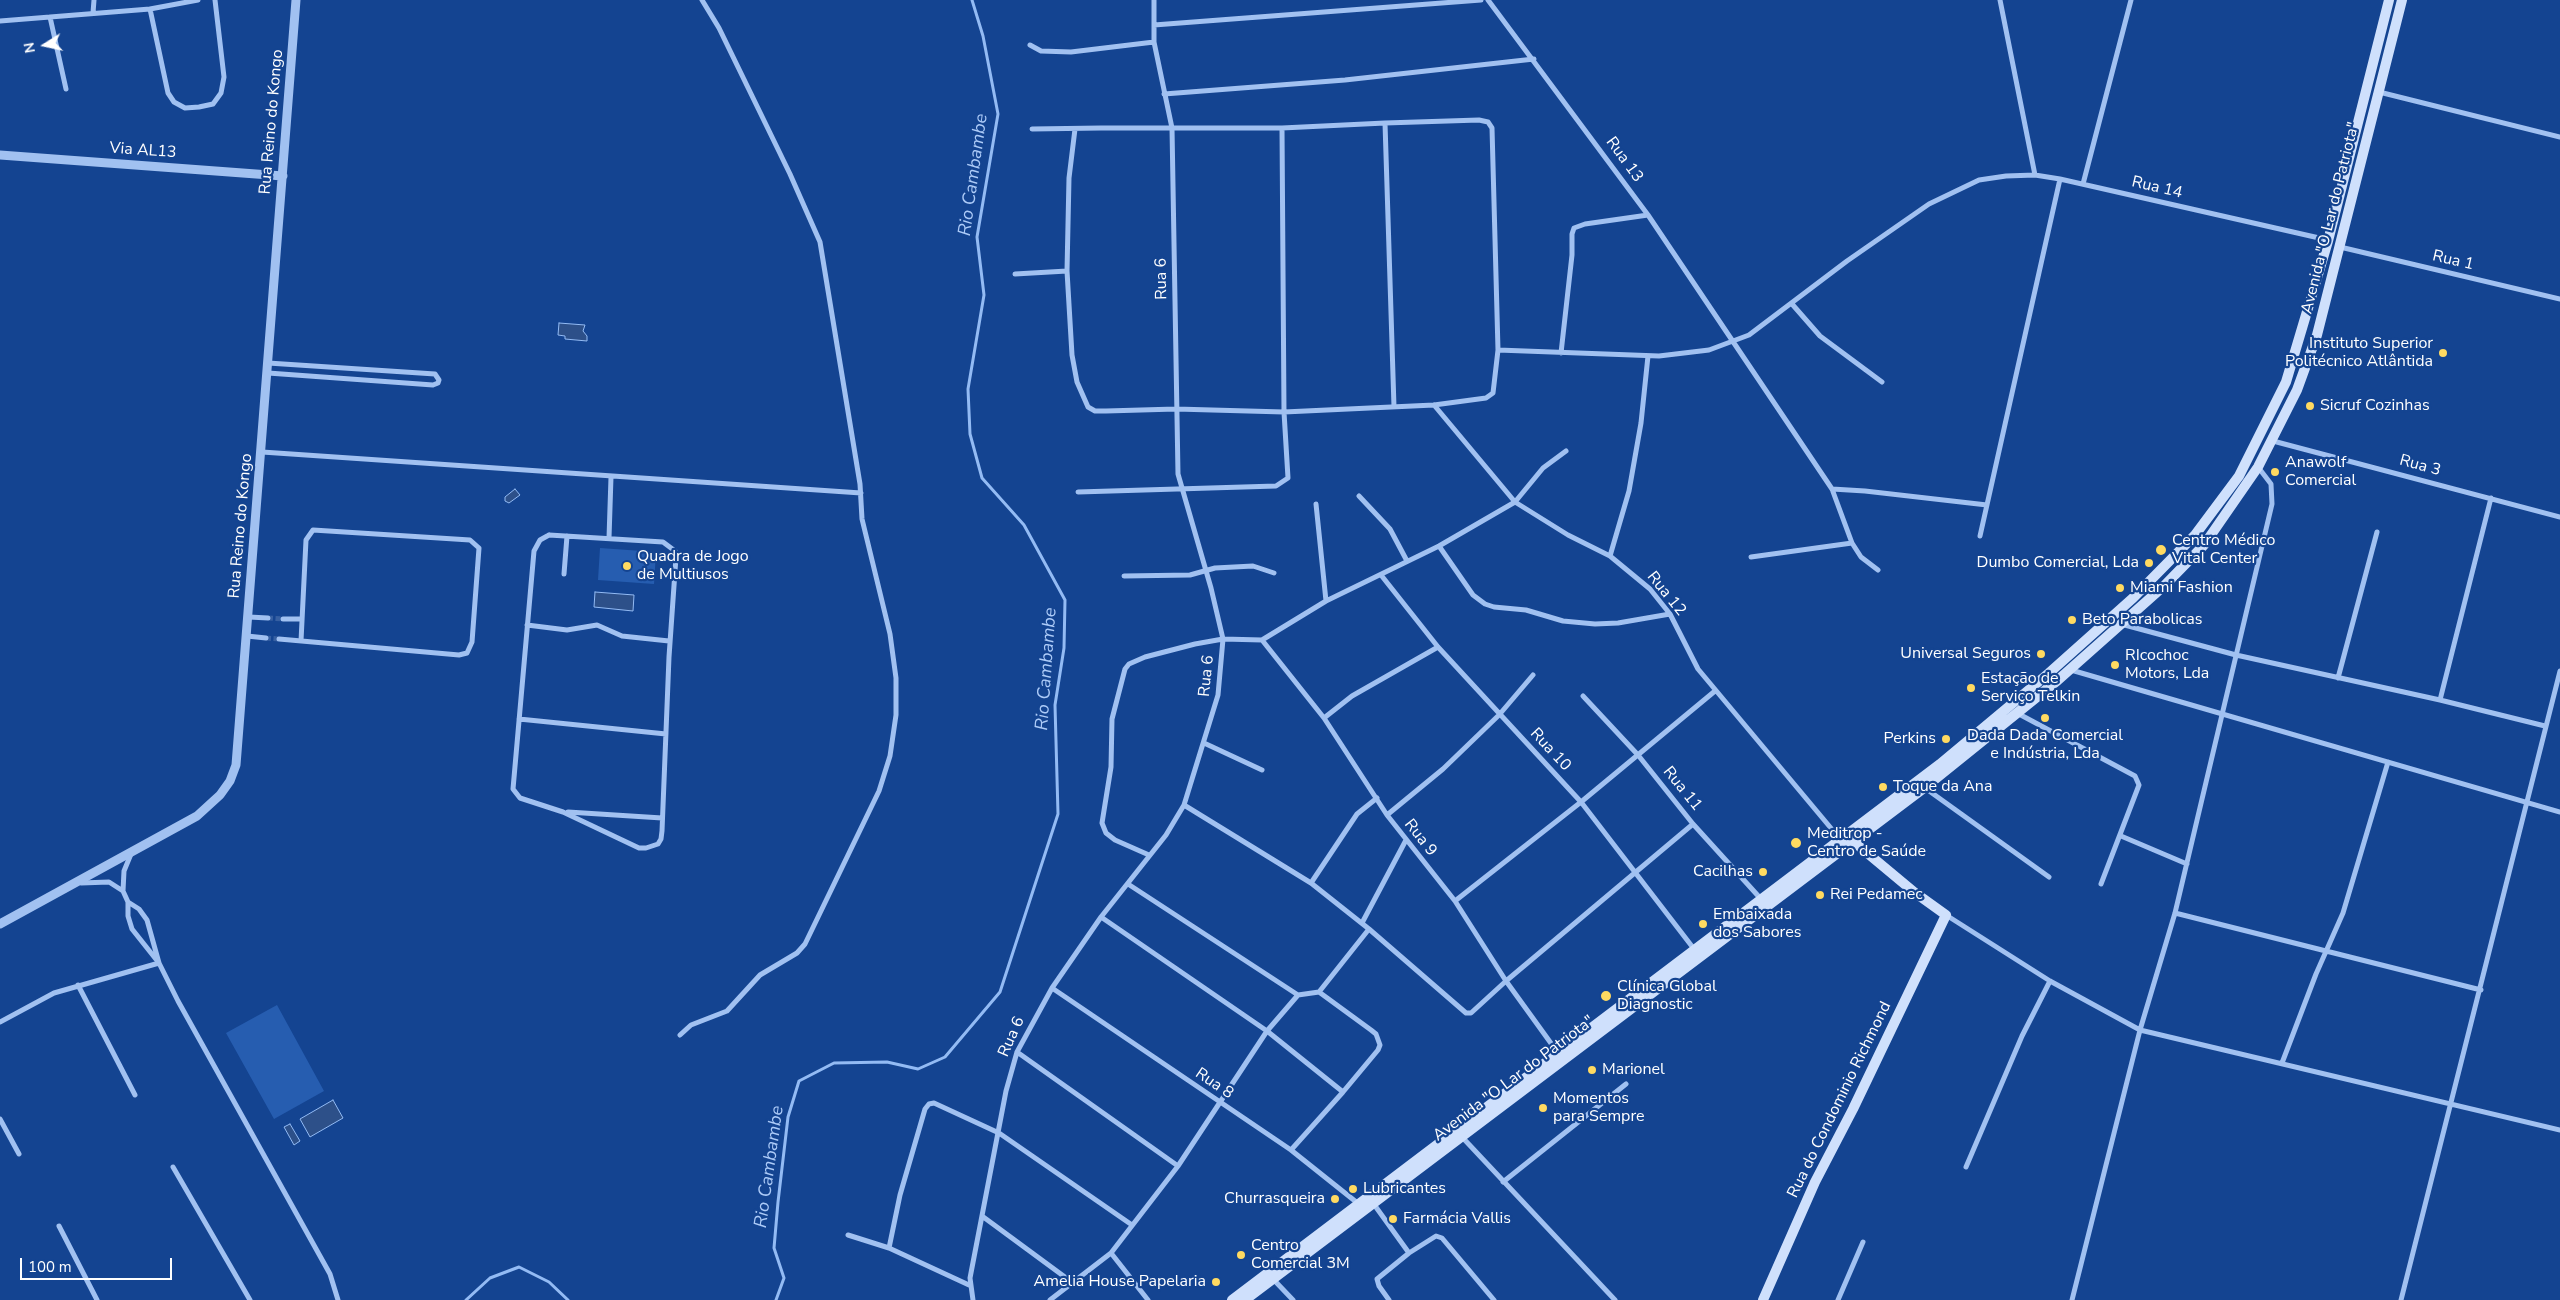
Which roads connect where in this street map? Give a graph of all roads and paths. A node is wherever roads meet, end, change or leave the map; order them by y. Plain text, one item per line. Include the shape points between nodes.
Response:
1 (94, 0) edge
2 (198, 0) edge
3 (214, 0) edge
4 (296, 0) edge
5 (702, 0) edge
6 (1154, 0) edge
7 (1481, 0) edge
8 (1488, 0) edge
9 (2000, 0) edge
10 (2131, 0) edge
11 (2389, 0) edge
12 (2402, 0) edge
13 (150, 9) junction
14 (93, 13) junction
15 (50, 17) junction
16 (0, 21) edge
17 (1154, 25) junction
18 (1154, 42) junction
19 (1030, 45) dead end
20 (1534, 59) junction
21 (66, 89) dead end
22 (2378, 92) junction
23 (1164, 94) junction
24 (1385, 122) junction
25 (1172, 128) junction
26 (1282, 128) junction
27 (1032, 129) dead end
28 (1075, 129) junction
29 (2560, 137) edge
30 (0, 155) edge
31 (2035, 175) junction
32 (283, 176) junction
33 (2060, 178) junction
34 (2083, 184) junction
35 (1648, 215) junction
36 (2328, 241) junction
37 (2340, 247) junction
38 (1066, 271) junction
39 (1015, 274) dead end
40 (2560, 299) edge
41 (1792, 304) junction
42 (1731, 341) junction
43 (1498, 350) junction
44 (1561, 353) junction
45 (1648, 356) junction
46 (268, 363) junction
47 (268, 373) junction
48 (1882, 382) dead end
49 (1434, 406) junction
50 (1394, 407) junction
51 (1176, 409) junction
52 (1284, 412) junction
53 (2273, 441) junction
54 (1566, 451) dead end
55 (262, 452) junction
56 (2258, 467) junction
57 (611, 477) junction
58 (1183, 490) junction
59 (1832, 490) junction
60 (1078, 492) dead end
61 (861, 493) junction
62 (1359, 496) dead end
63 (2491, 498) junction
64 (1515, 502) junction
65 (1316, 504) dead end
66 (1987, 504) junction
67 (2560, 516) edge
68 (2377, 532) dead end
69 (567, 536) junction
70 (1980, 536) dead end
71 (608, 538) junction
72 (1852, 543) junction
73 (1439, 546) junction
74 (1610, 556) junction
75 (1752, 556) dead end
76 (1407, 561) junction
77 (1206, 570) junction
78 (1878, 570) dead end
79 (1274, 573) dead end
80 (564, 574) dead end
81 (1380, 575) junction
82 (1124, 576) dead end
83 (1326, 601) junction
84 (1670, 614) junction
85 (249, 617) junction
86 (268, 618) tunnel mouth
87 (283, 619) tunnel mouth
88 (302, 619) junction
89 (2120, 624) junction
90 (527, 626) junction
91 (247, 636) junction
92 (266, 638) tunnel mouth
93 (279, 639) tunnel mouth
94 (1223, 639) junction
95 (1262, 640) junction
96 (301, 641) junction
97 (670, 641) junction
98 (1438, 647) junction
99 (2236, 655) junction
100 (2070, 669) junction
101 (2560, 671) edge
102 (1533, 675) dead end
103 (2338, 678) junction
104 (1715, 691) junction
105 (1583, 696) dead end
106 (2440, 700) junction
107 (2016, 712) junction
108 (2224, 714) junction
109 (1500, 715) junction
110 (1324, 718) junction
111 (520, 719) junction
112 (2545, 726) junction
113 (666, 734) junction
114 (1204, 744) junction
115 (1638, 755) junction
116 (2388, 762) junction
117 (1262, 770) dead end
118 (1924, 788) junction
119 (1377, 798) junction
120 (1581, 802) junction
121 (2527, 802) junction
122 (1184, 805) junction
123 (563, 812) junction
124 (2560, 812) edge
125 (1387, 816) junction
126 (662, 818) junction
127 (1693, 824) junction
128 (2121, 836) junction
129 (1840, 839) junction
130 (1406, 840) junction
131 (1854, 842) junction
132 (133, 851) junction
133 (1149, 855) junction
134 (2187, 864) junction
135 (1635, 874) junction
136 (2049, 877) dead end
137 (1311, 883) junction
138 (72, 884) junction
139 (1128, 884) junction
140 (2101, 884) dead end
141 (123, 891) junction
142 (1761, 899) junction
143 (1455, 901) junction
144 (128, 902) junction
145 (2175, 913) junction
146 (1946, 915) junction
147 (1101, 917) junction
148 (1362, 923) junction
149 (0, 924) edge
150 (1369, 929) junction
151 (1694, 949) junction
152 (2328, 950) junction
153 (159, 963) junction
154 (1506, 981) junction
155 (2050, 981) junction
156 (78, 986) junction
157 (1052, 988) junction
158 (2481, 990) junction
159 (1319, 992) junction
160 (1298, 995) junction
161 (0, 1022) edge
162 (2140, 1030) junction
163 (1267, 1032) junction
164 (680, 1035) dead end
165 (1017, 1052) junction
166 (1558, 1053) junction
167 (2282, 1063) junction
168 (1626, 1084) dead end
169 (1343, 1092) junction
170 (135, 1095) dead end
171 (1221, 1104) junction
172 (2451, 1105) junction
173 (0, 1119) edge
174 (2560, 1130) edge
175 (999, 1133) junction
176 (1462, 1138) junction
177 (1291, 1150) junction
178 (19, 1154) dead end
179 (1178, 1166) junction
180 (173, 1167) dead end
181 (1966, 1167) dead end
182 (1503, 1182) junction
183 (1373, 1203) junction
184 (1360, 1204) junction
185 (982, 1216) junction
186 (1132, 1225) junction
187 (59, 1226) dead end
188 (848, 1235) dead end
189 (1863, 1242) dead end
190 (889, 1248) junction
191 (1409, 1253) junction
192 (1111, 1254) junction
193 (1273, 1279) junction
194 (1073, 1282) junction
195 (969, 1285) junction
196 (97, 1300) edge
197 (250, 1300) edge
198 (338, 1300) edge
199 (973, 1300) edge
200 (1050, 1300) edge
201 (1148, 1300) edge
202 (1232, 1300) edge
203 (1245, 1300) edge
204 (1293, 1300) edge
205 (1389, 1300) edge
206 (1494, 1300) edge
207 (1615, 1300) edge
208 (1763, 1300) edge
209 (1838, 1300) edge
210 (2072, 1300) edge
211 (2401, 1300) edge

1 - 14 street
2 - 13 street
3 - 13 street via 224,77 221,93 213,104 199,107 185,108 174,102 168,93
4 - 32 street, Rua Reino do Kongo
5 - 61 street via 719,28 818,235
6 - 17 street, Rua 6
7 - 17 street
8 - 20 street, Rua 13
9 - 31 street
10 - 34 street
11 - 36 main road, Avenida "O Lar do Patriota"
12 - 22 main road, Avenida "O Lar do Patriota"
13 - 14 street
14 - 15 street
15 - 16 street
15 - 21 street
17 - 18 street, Rua 6
18 - 19 street via 1071,52 1040,51
18 - 23 street, Rua 6
20 - 23 street via 1346,80
20 - 35 street, Rua 13
22 - 29 street
22 - 37 main road, Avenida "O Lar do Patriota"
23 - 25 street, Rua 6
24 - 26 street
24 - 43 street via 1479,120 1488,122 1492,128
24 - 50 street
25 - 26 street
25 - 28 street
25 - 51 street, Rua 6
26 - 52 street
27 - 28 street
28 - 38 street
30 - 32 street, Via AL13
31 - 33 street, Rua 14
31 - 41 street, Rua 14 via 1980,180 1929,204
32 - 46 street, Rua Reino do Kongo
33 - 34 street, Rua 14
33 - 66 street
34 - 36 street, Rua 14
35 - 42 street, Rua 13
35 - 44 street via 1574,228
36 - 129 main road, Avenida "O Lar do Patriota" via 2286,382 2239,476 2195,535 2133,598 2043,679 1940,764
37 - 40 street, Rua 1
37 - 53 main road, Avenida "O Lar do Patriota" via 2317,335 2297,390
38 - 39 street
38 - 51 street via 1072,355 1077,382 1088,407 1095,411
41 - 42 street via 1749,335
41 - 48 street via 1820,336
42 - 45 street via 1684,355
42 - 59 street, Rua 13
43 - 44 street
43 - 49 street via 1492,393 1486,398
44 - 45 street
45 - 74 street via 1641,422 1628,491
46 - 47 street, Rua Reino do Kongo
46 - 47 street via 433,374 439,380 433,385
47 - 55 street, Rua Reino do Kongo
49 - 50 street
49 - 64 street, Rua 12
50 - 52 street
51 - 52 street
51 - 58 street, Rua 6 via 1178,474
52 - 58 street via 1288,478 1283,483 1276,486
53 - 56 main road, Avenida "O Lar do Patriota"
53 - 63 street, Rua 3
54 - 64 street via 1543,468
55 - 57 street
55 - 85 street, Rua Reino do Kongo
56 - 89 main road, Avenida "O Lar do Patriota" via 2204,545
56 - 99 street via 2271,484 2272,504
57 - 61 street
57 - 71 street
58 - 60 street
58 - 77 street, Rua 6
59 - 66 street
59 - 72 street, Rua 13
61 - 164 street via 863,525 890,634 896,678 893,739 879,790 801,949 760,975 727,1012 695,1023
62 - 76 street via 1390,529
63 - 67 street, Rua 3
63 - 106 street
64 - 73 street
64 - 74 street, Rua 12
65 - 83 street
66 - 70 street
68 - 103 street
69 - 71 street
69 - 80 street
69 - 90 street via 549,535 536,545
71 - 97 street via 662,542 675,551
72 - 75 street
72 - 78 street, Rua 13 via 1861,557
73 - 76 street
73 - 84 street via 1473,595 1494,607 1595,624
74 - 84 street, Rua 12 via 1650,589
76 - 81 street
77 - 79 street via 1253,566
77 - 82 street via 1190,575
77 - 94 street, Rua 6
81 - 83 street
81 - 98 street, Rua 10
83 - 95 street
84 - 104 street, Rua 12 via 1698,669
85 - 86 street
85 - 91 street, Rua Reino do Kongo
87 - 88 street
88 - 96 street
88 - 96 street via 306,540 313,530 470,540 479,548 472,642 467,653 459,655
89 - 99 street
89 - 100 main road, Avenida "O Lar do Patriota"
90 - 97 street via 567,630 597,625 622,636
90 - 111 street
91 - 92 street
91 - 132 street, Rua Reino do Kongo via 239,749 230,781 198,816
93 - 96 street
94 - 95 street
94 - 114 street, Rua 6 via 1218,696
94 - 133 street via 1145,657 1129,664 1125,670 1112,719 1111,768 1102,823 1114,840
95 - 110 street, Rua 9
97 - 113 street
98 - 109 street, Rua 10
98 - 110 street via 1352,696
99 - 103 street
99 - 108 street
100 - 107 main road, Avenida "O Lar do Patriota"
100 - 108 street
101 - 112 street
102 - 109 street
103 - 106 street
104 - 115 street
104 - 129 street, Rua 12
105 - 115 street, Rua 11
106 - 112 street
107 - 118 main road, Avenida "O Lar do Patriota"
107 - 128 street via 2135,776 2139,785
108 - 116 street
108 - 134 street
109 - 120 street, Rua 10
109 - 125 street via 1443,770
110 - 119 street, Rua 9
111 - 113 street
111 - 123 street via 514,792 520,798
112 - 121 street
113 - 126 street
114 - 117 street
114 - 122 street, Rua 6
115 - 120 street
115 - 127 street, Rua 11
116 - 121 street
116 - 152 street via 2344,913
118 - 131 main road, Avenida "O Lar do Patriota"
118 - 136 street
119 - 125 street, Rua 9
119 - 137 street via 1357,814
120 - 135 street, Rua 10
120 - 143 street
121 - 124 street
121 - 158 street
122 - 133 street, Rua 6
122 - 137 street
123 - 126 street
123 - 126 street via 639,848 651,846 661,839
125 - 130 street, Rua 9
127 - 135 street
127 - 142 street, Rua 11
128 - 134 street
128 - 140 street
129 - 142 main road, Avenida "O Lar do Patriota"
130 - 143 street, Rua 9
130 - 148 street
131 - 146 main road
131 - 176 main road, Avenida "O Lar do Patriota"
132 - 138 street, Rua Reino do Kongo
132 - 141 street via 124,871
133 - 139 street, Rua 6
134 - 145 street
135 - 151 street, Rua 10
135 - 154 street
137 - 148 street
138 - 141 street via 109,882
138 - 149 street, Rua Reino do Kongo
139 - 147 street, Rua 6
139 - 160 street
141 - 144 street
142 - 151 main road, Avenida "O Lar do Patriota"
143 - 154 street, Rua 9
144 - 153 street via 132,929
144 - 153 street via 147,920
145 - 152 street
145 - 162 street
146 - 155 street
146 - 208 main road, Rua do Condominio Richmond via 1816,1182
147 - 157 street, Rua 6
147 - 163 street
148 - 150 street
150 - 154 street via 1466,1013 1475,1012
150 - 159 street
151 - 166 main road, Avenida "O Lar do Patriota"
152 - 158 street
152 - 167 street
153 - 156 street
153 - 198 street via 330,1274
154 - 166 street, Rua 9
155 - 162 street
155 - 181 street
156 - 161 street via 54,993
156 - 170 street
157 - 165 street, Rua 6
157 - 171 street, Rua 8
158 - 172 street
159 - 160 street
159 - 169 street via 1371,1030 1379,1040 1378,1050
160 - 163 street
162 - 167 street
162 - 210 street
163 - 169 street
163 - 171 street
165 - 175 street, Rua 6
165 - 179 street
166 - 184 main road, Avenida "O Lar do Patriota"
167 - 172 street
168 - 182 street
169 - 177 street
171 - 177 street, Rua 8
171 - 179 street
172 - 174 street
172 - 211 street
173 - 178 street
175 - 185 street, Rua 6
175 - 186 street
175 - 190 street via 934,1103 929,1104 908,1166
176 - 182 street
176 - 183 main road, Avenida "O Lar do Patriota"
177 - 184 street, Rua 8
179 - 186 street
180 - 197 street
182 - 207 street
183 - 191 street
183 - 193 main road, Avenida "O Lar do Patriota"
184 - 202 main road, Avenida "O Lar do Patriota"
185 - 194 street
185 - 195 street, Rua 6
186 - 192 street
187 - 196 street
188 - 190 street
189 - 209 street
190 - 195 street
191 - 205 street via 1377,1279
191 - 206 street via 1432,1238 1442,1238
192 - 194 street
192 - 201 street
193 - 203 main road, Avenida "O Lar do Patriota"
193 - 204 street
194 - 200 street
195 - 199 street, Rua 6

